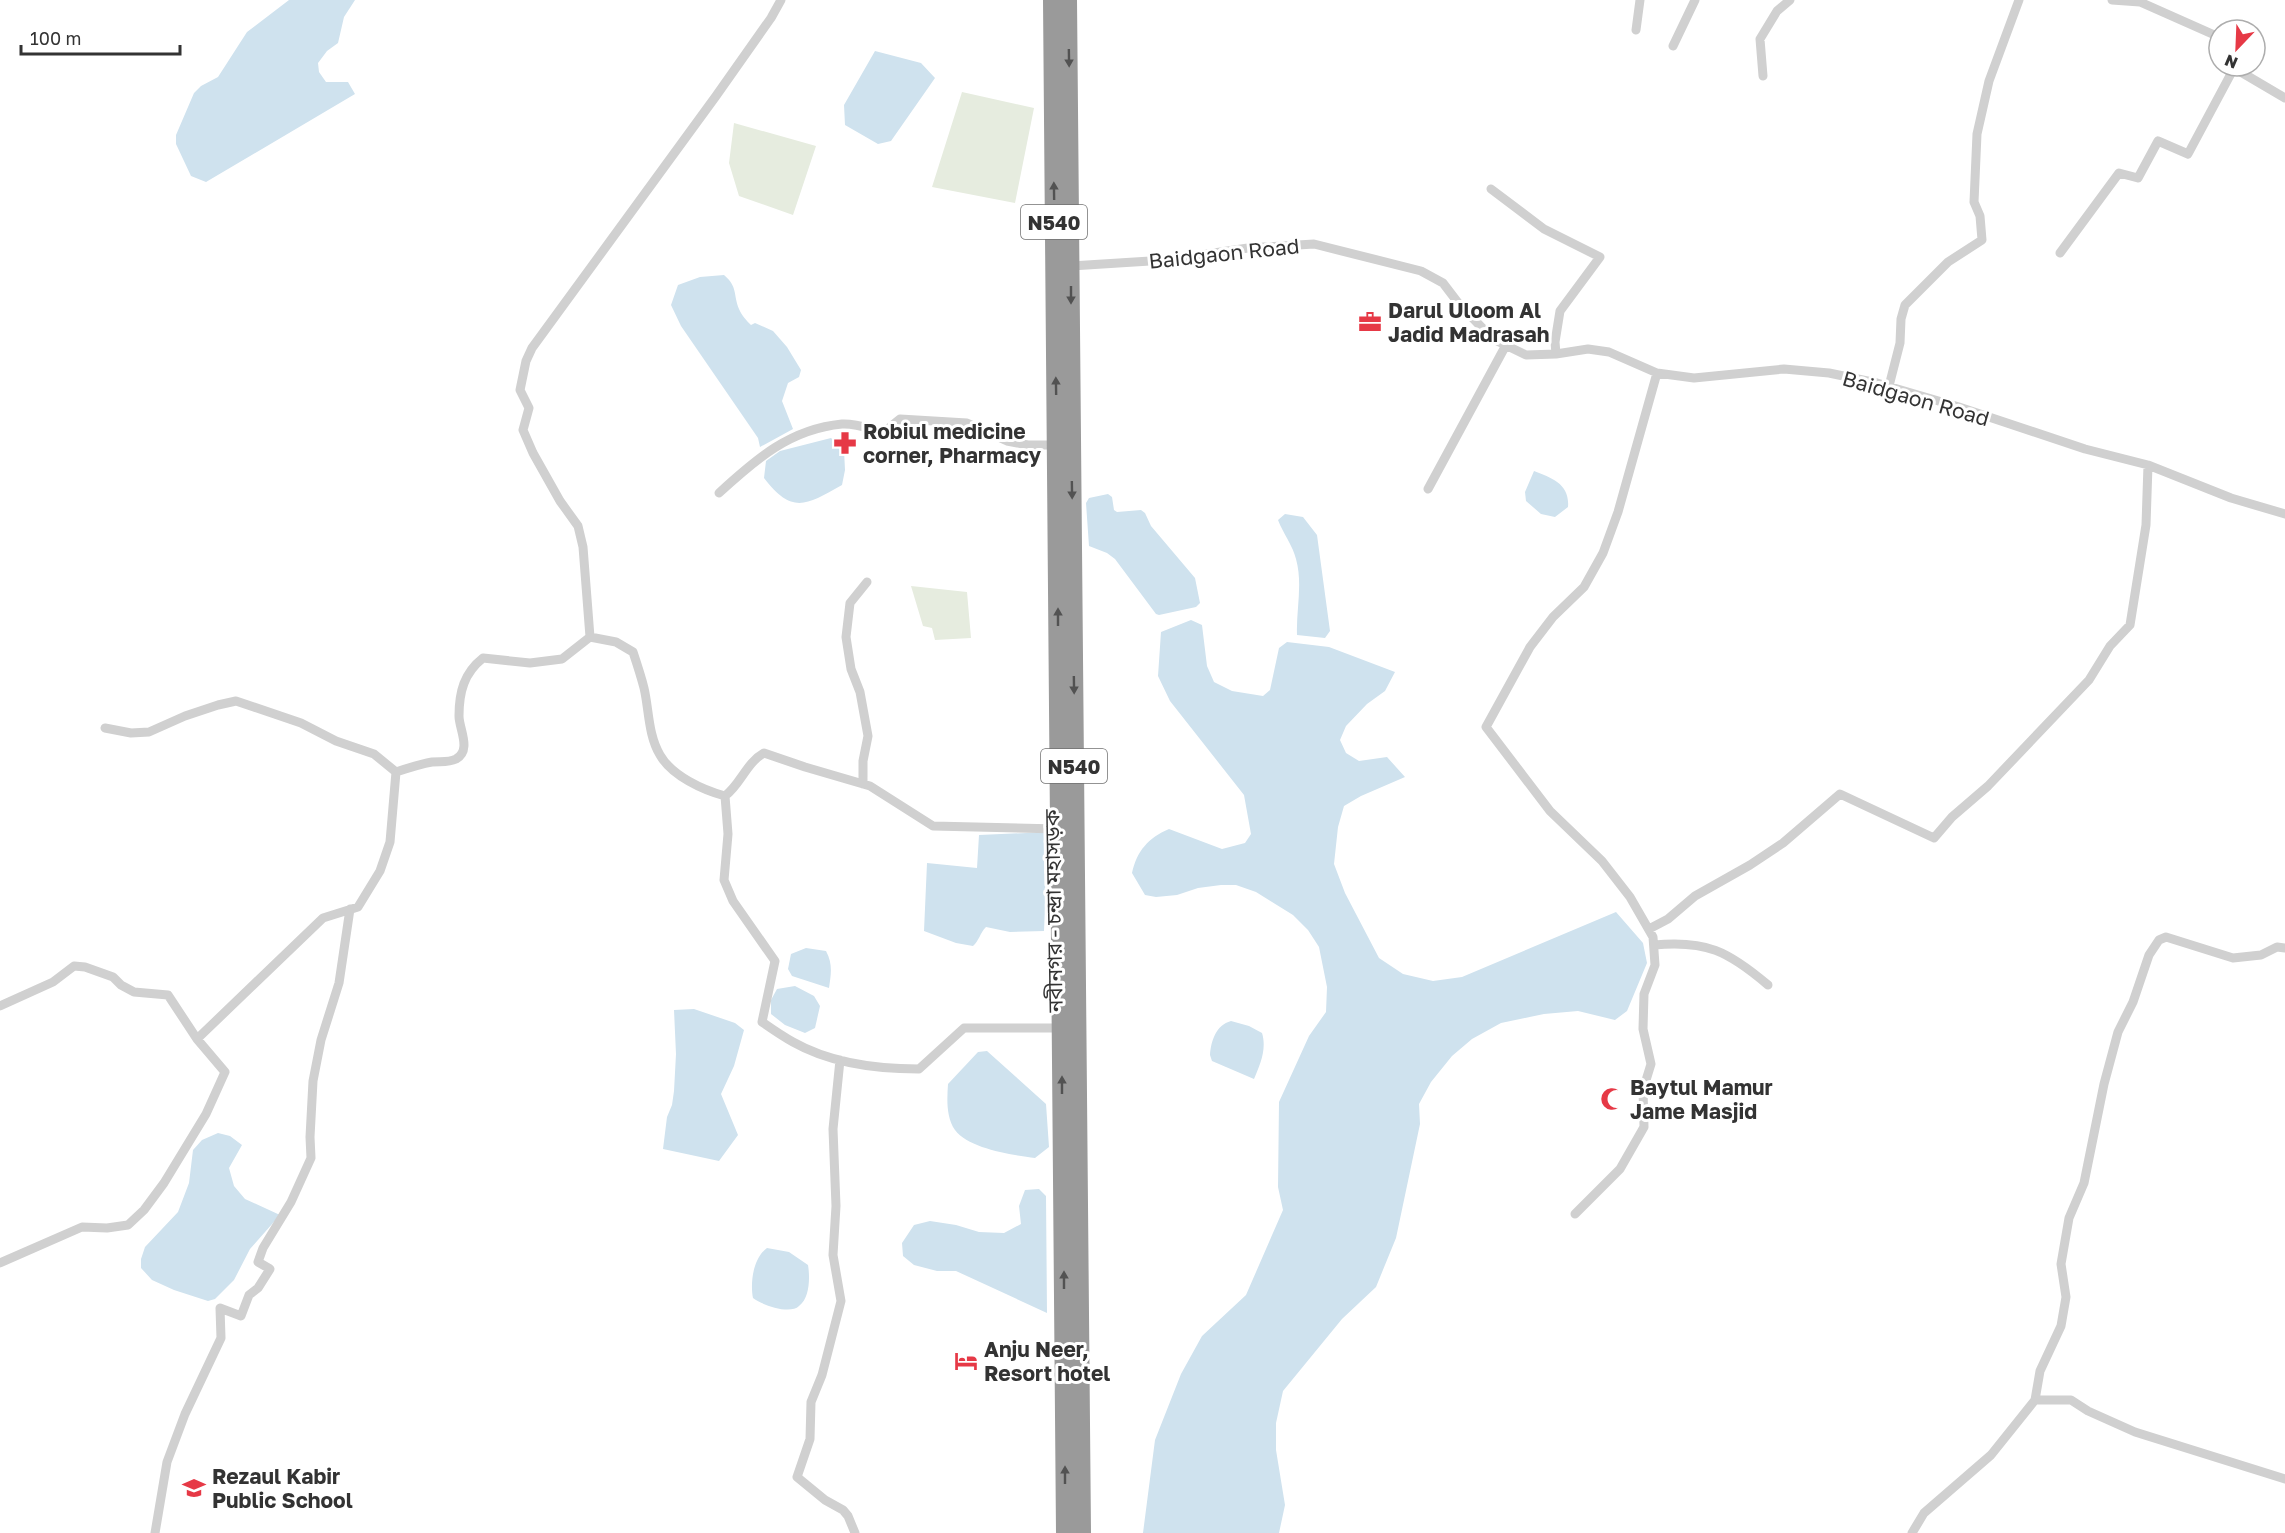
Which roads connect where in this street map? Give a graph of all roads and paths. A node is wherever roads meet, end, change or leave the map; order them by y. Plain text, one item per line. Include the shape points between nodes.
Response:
1 (781, 0) edge
2 (1052, 0) edge
3 (1068, 0) edge
4 (1640, 0) edge
5 (1695, 0) edge
6 (1790, 0) edge
7 (2019, 0) edge
8 (2111, 0) edge
9 (1636, 30) dead end
10 (2207, 32) edge
11 (1673, 46) dead end
12 (1763, 76) dead end
13 (2228, 78) edge
14 (2252, 78) edge
15 (2285, 98) edge
16 (1491, 189) dead end
17 (2060, 253) dead end
18 (1071, 266) junction
19 (1506, 345) junction
20 (1556, 354) junction
21 (1657, 373) junction
22 (1889, 386) junction
23 (1056, 445) junction
24 (2148, 465) junction
25 (1428, 489) dead end
26 (719, 493) dead end
27 (2285, 514) edge
28 (867, 582) dead end
29 (590, 637) junction
30 (105, 728) dead end
31 (396, 772) junction
32 (863, 784) junction
33 (725, 796) junction
34 (1059, 829) junction
35 (350, 909) junction
36 (1649, 929) junction
37 (1654, 945) junction
38 (2285, 948) edge
39 (1768, 985) dead end
40 (0, 1006) edge
41 (1062, 1028) junction
42 (197, 1039) junction
43 (840, 1060) junction
44 (1575, 1214) dead end
45 (0, 1263) edge
46 (2035, 1400) junction
47 (2285, 1479) edge
48 (155, 1533) edge
49 (855, 1533) edge
50 (1065, 1533) edge
51 (1082, 1533) edge
52 (1912, 1533) edge

1 - 29 street via 526,361 520,390 529,408 523,430 560,501 578,526 584,547
23 -> 2 highway, নবীনগর - চন্দ্রা মহাসড়ক / N540
3 -> 18 highway, নবীনগর - চন্দ্রা মহাসড়ক / N540
4 - 9 street
5 - 11 street
6 - 12 street via 1777,11 1760,39
7 - 22 street via 1989,81 1977,134 1974,202 1982,240 1948,262 1905,305
8 - 10 street via 2140,2
13 - 17 street via 2188,154 2158,141 2138,178 2119,173
14 - 15 street
16 - 20 street via 1544,228 1600,256 1560,311
18 - 19 street, Baidgaon Road via 1314,244 1421,271 1443,283 1493,339
18 -> 51 highway, নবীনগর - চন্দ্রা মহাসড়ক / N540
19 - 20 street, Baidgaon Road via 1526,355
19 - 25 street
20 - 21 street, Baidgaon Road via 1588,349 1609,352
21 - 22 street, Baidgaon Road via 1694,378 1784,369 1829,373
21 - 36 street via 1603,554 1584,587 1530,647 1486,727 1550,810 1602,861
22 - 24 street, Baidgaon Road via 2085,449
23 - 26 street via 1007,441 968,423 900,419 884,432 844,424 806,432 782,443 755,459
34 -> 23 highway, নবীনগর - চন্দ্রা মহাসড়ক / N540
24 - 27 street, Baidgaon Road via 2231,498
24 - 36 street via 2145,525 2130,625 2110,646 2089,680 1934,838 1840,794 1783,843
28 - 32 street via 850,603 846,637 868,736 862,761
29 - 31 street via 562,659 530,663 483,658 472,667 462,687 459,718 465,740 461,754 448,762
29 - 33 street via 616,642 633,652 660,755 675,771 706,790
30 - 31 street via 149,732 207,708 236,701 374,754
31 - 35 street via 390,842 380,871 358,907
32 - 33 street via 764,753 753,759
32 - 34 street via 933,826
33 - 43 street via 728,834 724,879 734,901 775,961 762,1022 793,1043
34 - 41 highway, নবীনগর - চন্দ্রা মহাসড়ক / N540
35 - 42 street via 324,918
35 - 48 street via 339,982 313,1082 311,1158 291,1202 263,1248 258,1262 270,1269 249,1295 241,1316 220,1308 221,1338 167,1462
36 - 37 street
37 - 39 street via 1702,945 1751,970
37 - 44 street via 1655,965 1644,994 1642,1029 1651,1064 1642,1090 1644,1127 1620,1169
38 - 46 street via 2233,957 2166,937 2159,940 2149,955 2118,1032 2084,1183 2069,1218 2061,1264 2066,1297 2061,1326 2040,1371
40 - 42 street via 53,982 74,966 85,967 113,977 134,992 168,995
41 - 43 street via 964,1028 918,1069 888,1069
50 -> 41 highway, নবীনগর - চন্দ্রা মহাসড়ক / N540
42 - 45 street via 225,1072 183,1153 144,1210 128,1225 82,1227
43 - 49 street via 833,1130 833,1255 841,1301 811,1402 810,1439 797,1477 843,1510
46 - 47 street via 2071,1400 2135,1432
46 - 52 street via 1991,1455 1924,1513

